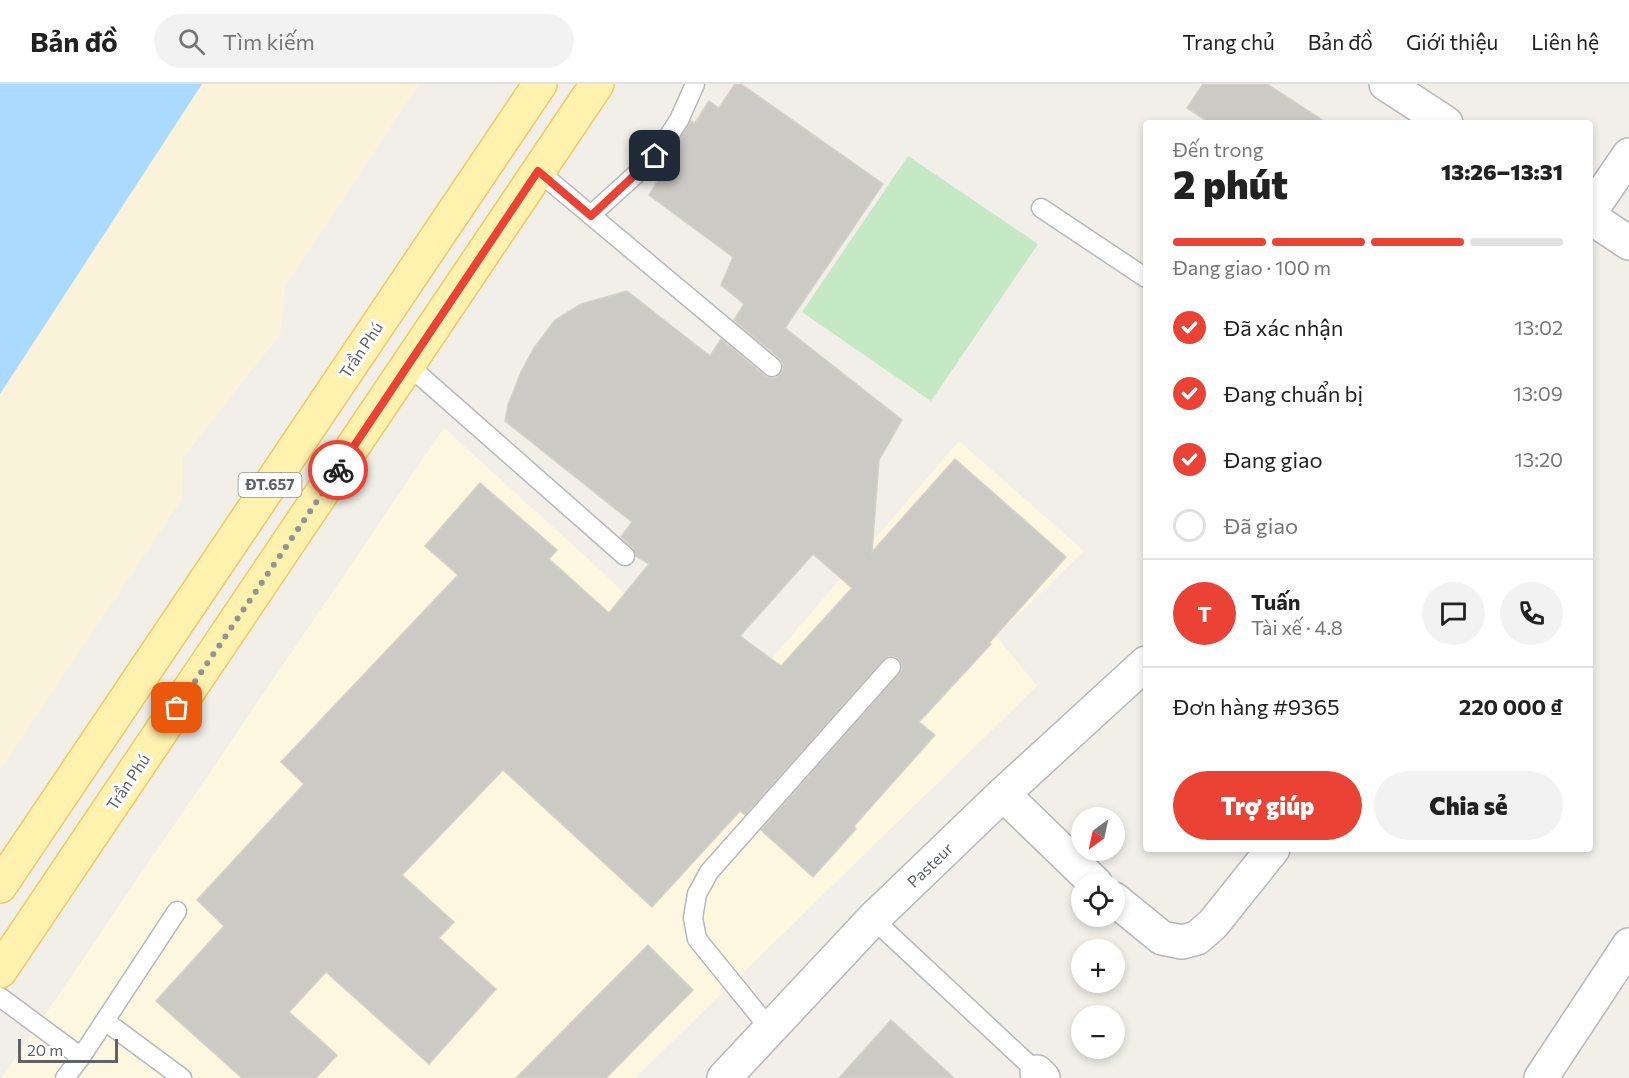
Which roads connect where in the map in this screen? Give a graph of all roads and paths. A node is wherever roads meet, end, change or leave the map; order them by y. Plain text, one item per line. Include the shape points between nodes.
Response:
1 (540, 84) edge
2 (597, 84) edge
3 (695, 84) edge
4 (1386, 84) edge
5 (1441, 120) edge
6 (1629, 155) edge
7 (538, 171) junction
8 (1041, 208) dead end
9 (1593, 208) edge
10 (591, 216) junction
11 (1593, 219) edge
12 (1629, 243) edge
13 (1143, 276) edge
14 (408, 364) junction
15 (772, 367) dead end
16 (625, 556) dead end
17 (1143, 666) edge
18 (891, 667) dead end
19 (1003, 794) junction
20 (1271, 852) edge
21 (1085, 873) edge
22 (0, 886) edge
23 (1125, 908) edge
24 (177, 911) dead end
25 (873, 919) junction
26 (1629, 945) edge
27 (0, 971) edge
28 (0, 997) edge
29 (105, 1021) junction
30 (770, 1029) junction
31 (81, 1057) junction
32 (1040, 1075) edge
33 (65, 1078) edge
34 (182, 1078) edge
35 (724, 1078) edge
36 (1541, 1078) edge

1 - 22 main road, Trần Phú / ĐT.657
2 - 7 main road, Trần Phú / ĐT.657
3 - 10 lane via 679,120 655,156
4 - 5 street
6 - 9 street
7 - 10 lane
7 - 14 main road, Trần Phú / ĐT.657
8 - 13 lane
10 - 15 lane
11 - 12 street
14 - 16 lane
14 - 27 main road, Trần Phú / ĐT.657
17 - 19 street, Pasteur
18 - 30 lane via 709,872 697,894 693,918 697,939
19 - 21 street
19 - 25 street, Pasteur
20 - 23 street via 1213,924 1197,938 1182,942 1162,938
24 - 29 lane
25 - 30 street, Pasteur
25 - 32 lane
26 - 36 street
28 - 31 lane
29 - 31 lane
29 - 34 lane
30 - 35 street, Pasteur
31 - 33 lane

